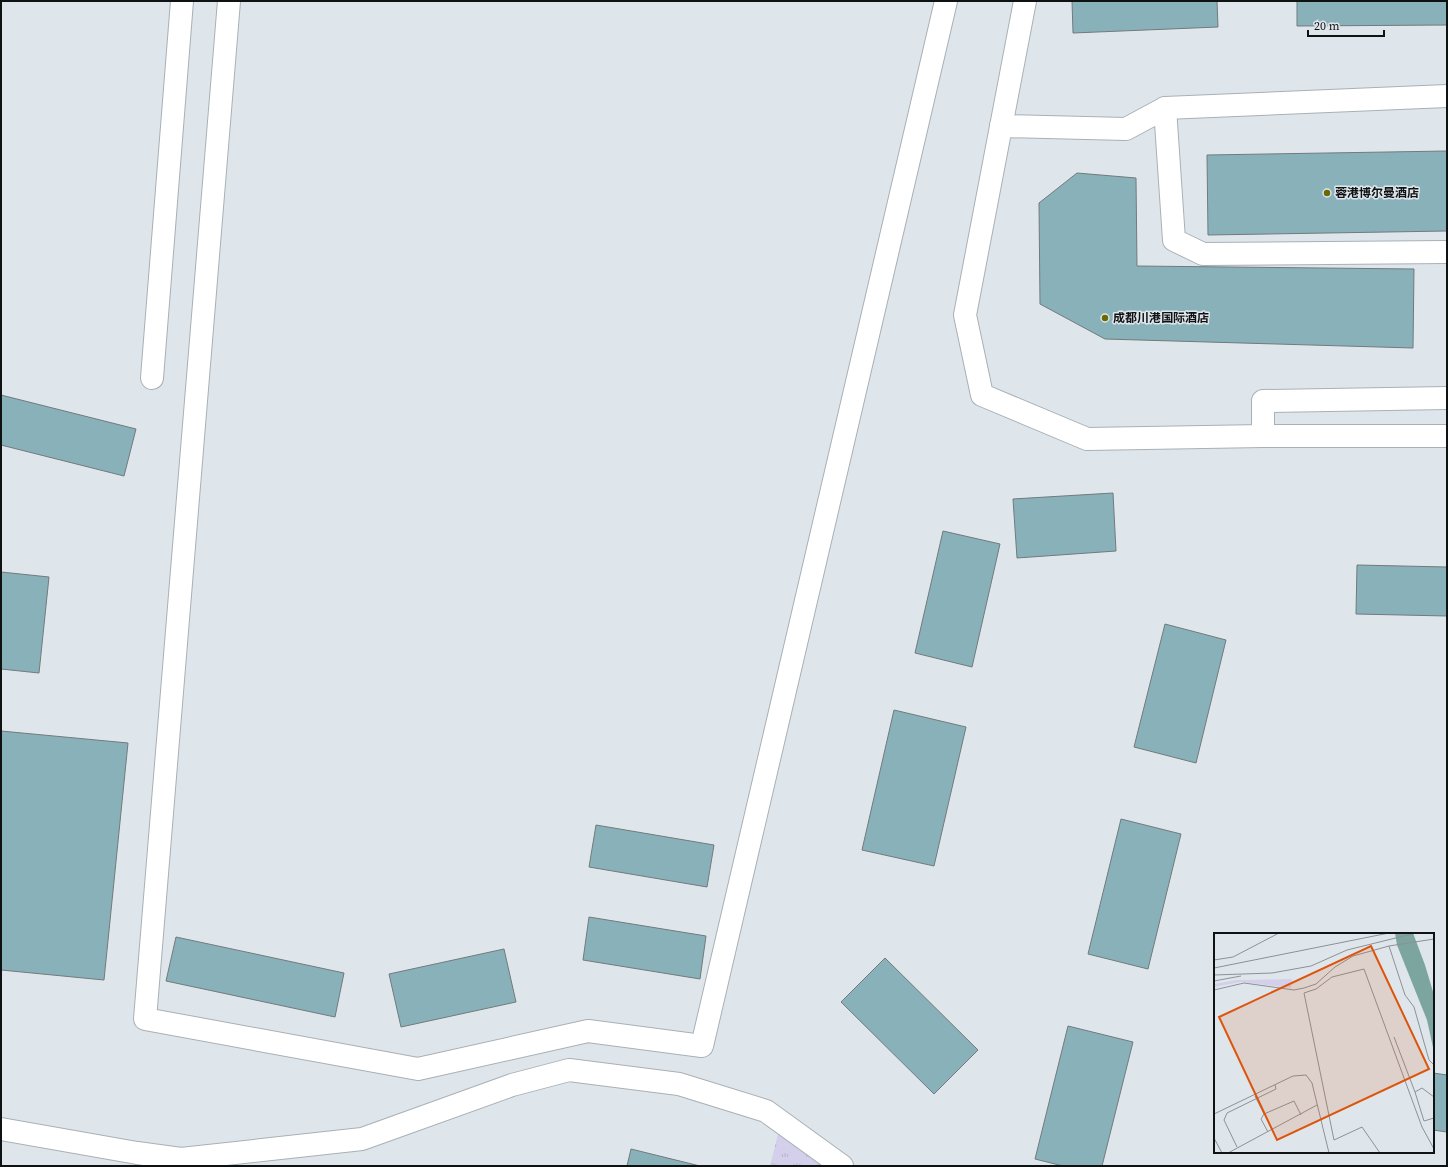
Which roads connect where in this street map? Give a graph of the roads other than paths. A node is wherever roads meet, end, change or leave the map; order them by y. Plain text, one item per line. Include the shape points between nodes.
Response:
1 (182, 1) edge
2 (229, 1) edge
3 (946, 1) edge
4 (1025, 1) edge
5 (1447, 96) edge
6 (1165, 108) junction
7 (1001, 126) junction
8 (1447, 252) edge
9 (152, 378) dead end
10 (1447, 398) edge
11 (1262, 436) junction
12 (1447, 436) edge
13 (1, 1129) edge
14 (842, 1166) edge

1 - 9 street
2 - 3 street via 145,1018 418,1068 588,1031 702,1046
4 - 7 street
5 - 6 street
6 - 7 street via 1126,130
6 - 8 street via 1174,240 1203,254
7 - 11 street via 965,315 982,395 1087,439
10 - 11 street via 1263,401
11 - 12 street
13 - 14 street via 181,1159 362,1139 512,1085 569,1070 679,1084 766,1111

